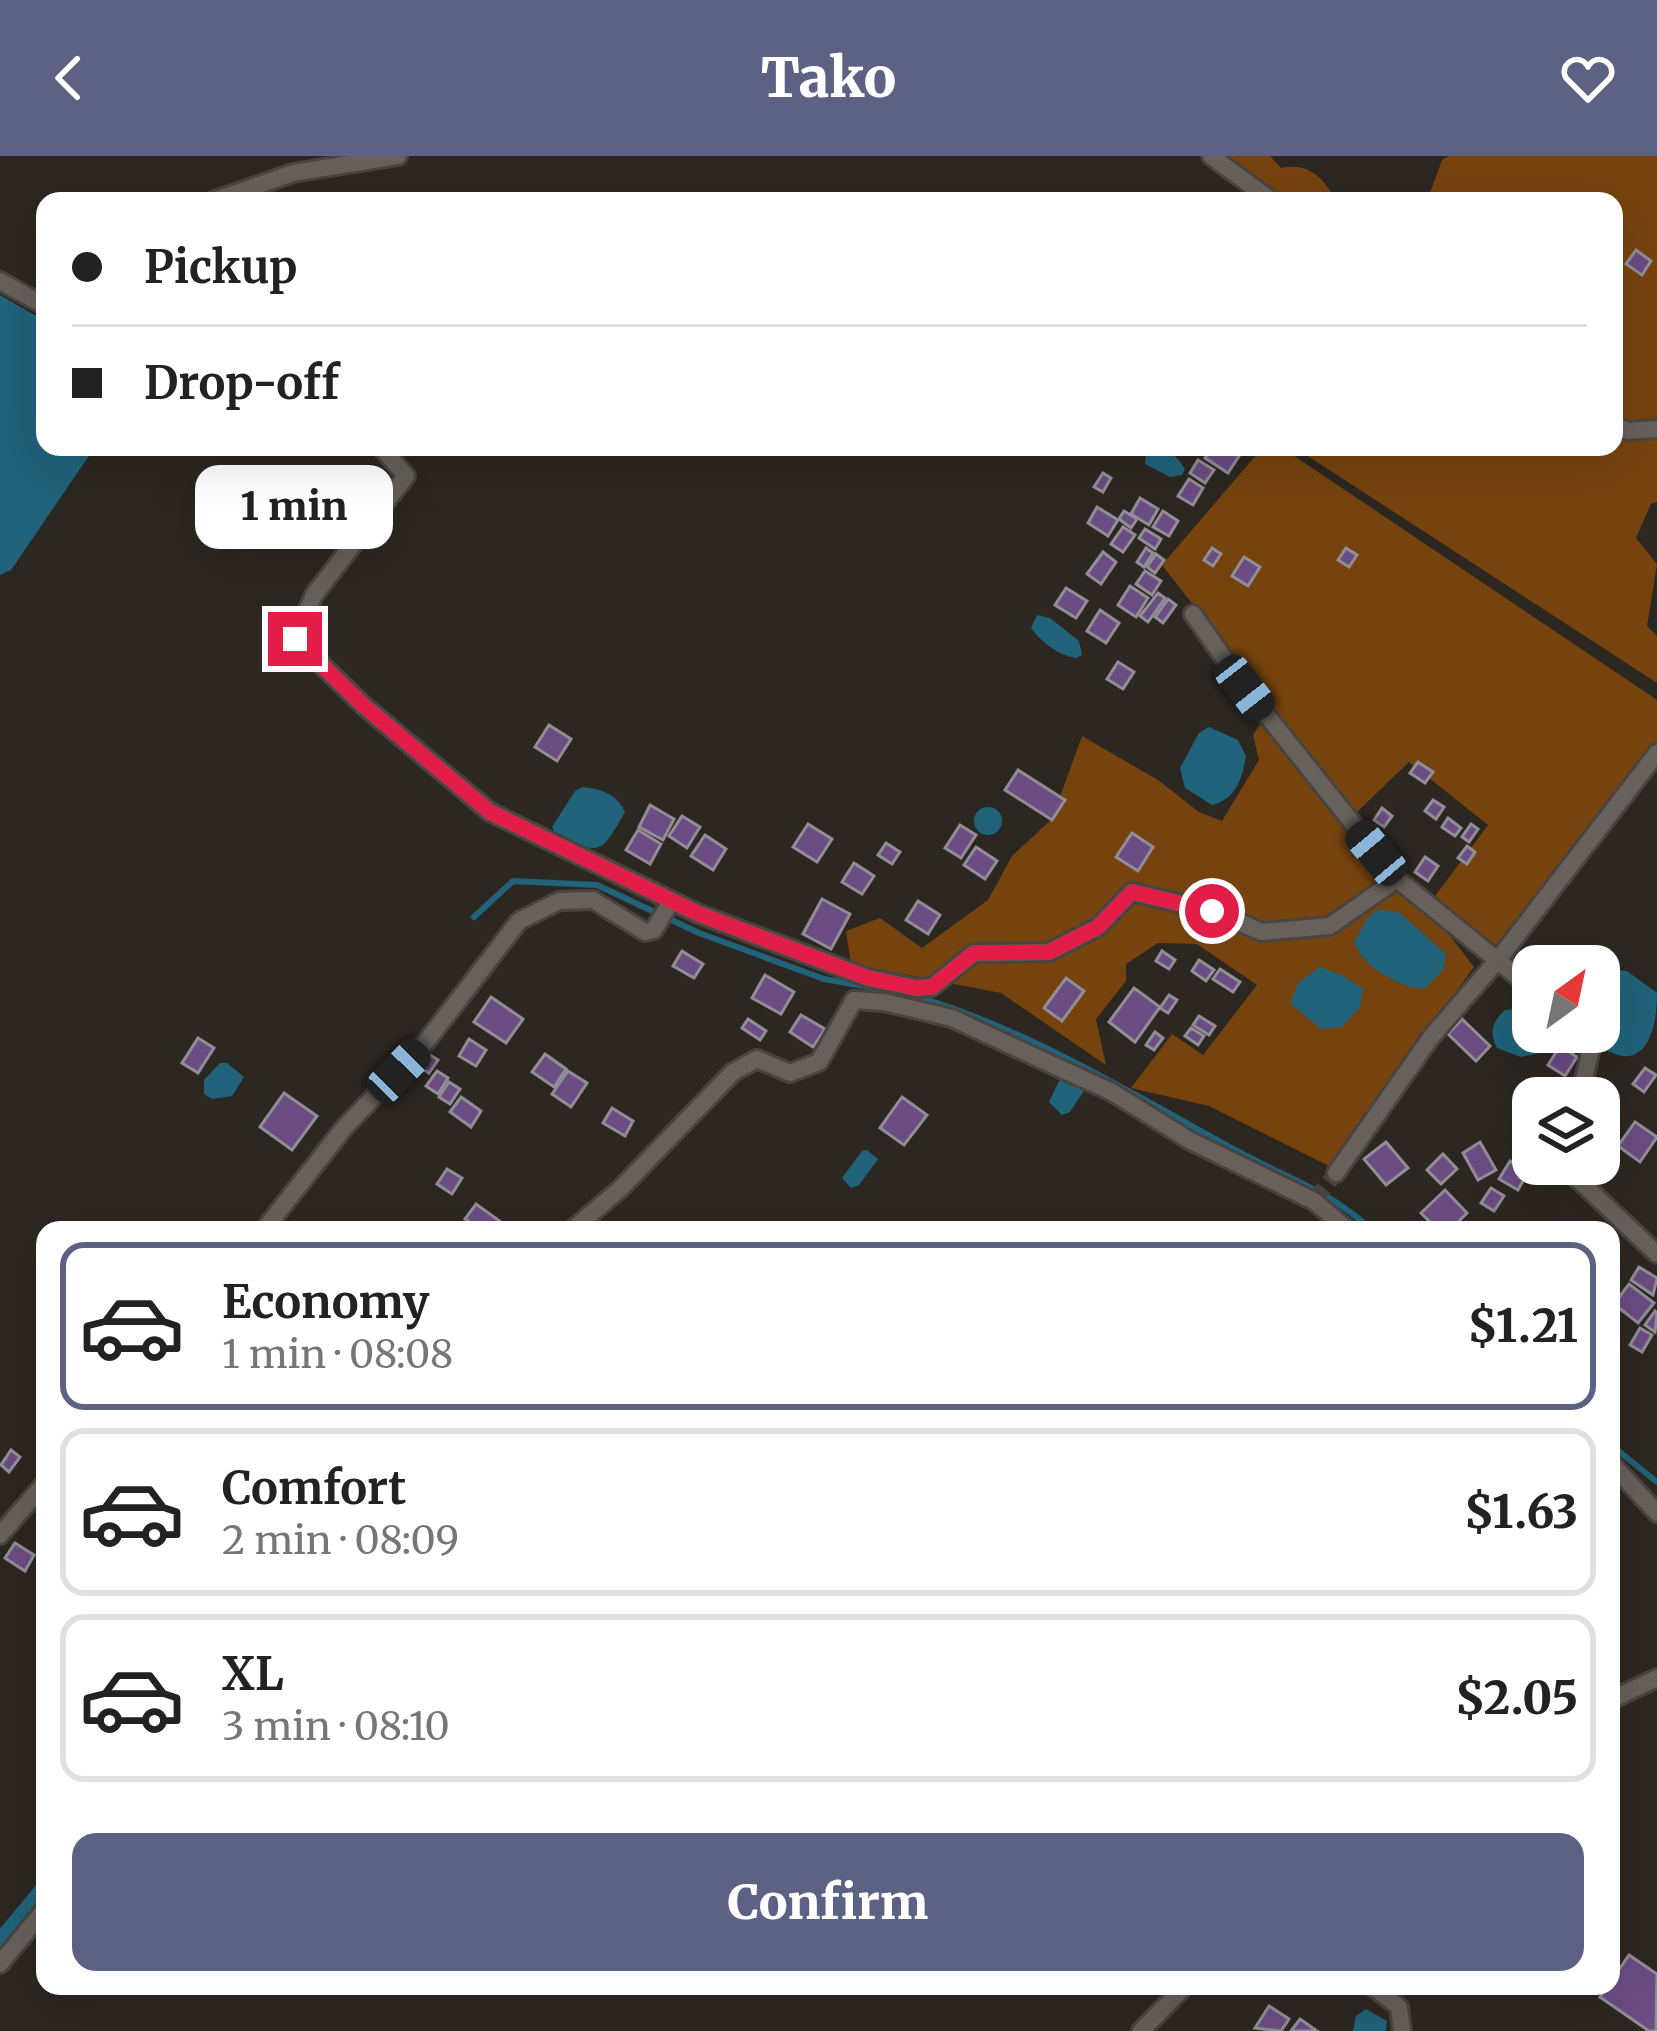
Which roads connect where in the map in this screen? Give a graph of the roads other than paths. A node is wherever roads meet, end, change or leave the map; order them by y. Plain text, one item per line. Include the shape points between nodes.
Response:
1 (398, 156) edge
2 (1211, 156) edge
3 (238, 192) edge
4 (1260, 192) edge
5 (0, 281) edge
6 (36, 301) edge
7 (1623, 429) edge
8 (1657, 429) edge
9 (389, 456) edge
10 (1193, 614) dead end
11 (1657, 753) edge
12 (1397, 879) junction
13 (671, 902) junction
14 (1497, 961) junction
15 (1512, 973) edge
16 (1336, 1173) tunnel mouth
17 (1583, 1185) edge
18 (271, 1221) edge
19 (583, 1221) edge
20 (1337, 1221) edge
21 (1657, 1254) edge
22 (1620, 1473) edge
23 (36, 1494) edge
24 (1657, 1513) edge
25 (0, 1535) edge
26 (1657, 1678) edge
27 (1620, 1696) edge
28 (36, 1921) edge
29 (0, 1964) edge
30 (1176, 1995) edge
31 (1384, 1995) edge
32 (1141, 2031) edge
33 (1402, 2031) edge

1 - 3 street via 293,173
2 - 4 street
5 - 6 street
7 - 8 street
9 - 13 street via 406,476 314,595 295,639 490,812
10 - 12 street
11 - 14 street
12 - 13 street via 1330,926 1262,932 1132,892 1098,927 1049,952 974,953 932,987 916,988 868,978
12 - 14 street
13 - 18 street via 645,932 593,900 559,901 519,921
14 - 15 street
14 - 16 street via 1431,1037
17 - 21 street
19 - 20 street via 733,1072 758,1059 790,1073 819,1062 854,1000 952,1018 1112,1092
22 - 24 street
23 - 25 street
26 - 27 street
28 - 29 street
30 - 32 street
31 - 33 street via 1399,2007

